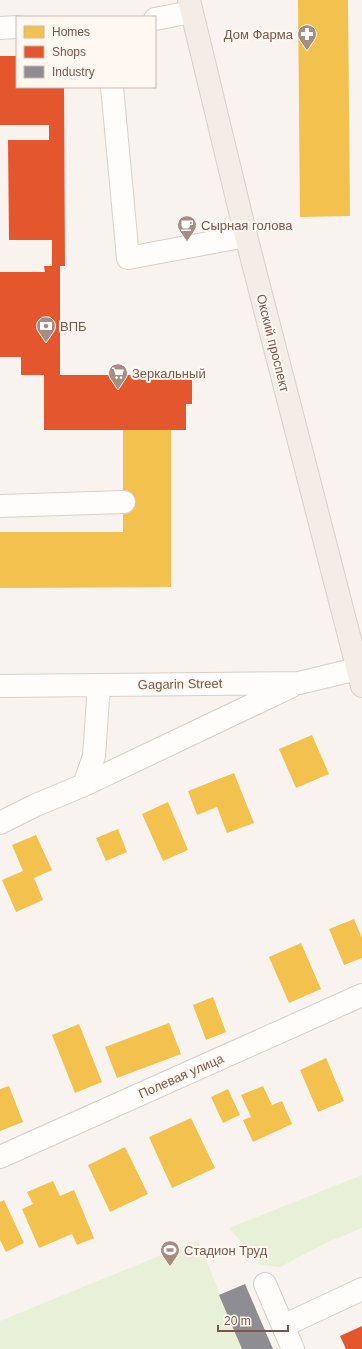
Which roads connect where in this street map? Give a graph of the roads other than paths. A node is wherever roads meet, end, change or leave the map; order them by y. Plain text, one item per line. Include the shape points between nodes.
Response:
1 (190, 6) edge
2 (156, 19) edge
3 (16, 27) edge
4 (0, 28) edge
5 (112, 88) edge
6 (246, 236) junction
7 (124, 502) dead end
8 (0, 506) edge
9 (360, 677) edge
10 (299, 683) junction
11 (99, 685) junction
12 (0, 686) edge
13 (84, 785) junction
14 (0, 823) edge
15 (362, 995) edge
16 (0, 1157) edge
17 (265, 1284) dead end
18 (362, 1289) edge
19 (283, 1326) junction
20 (293, 1349) edge

1 - 2 street
1 - 6 main road, Окский проспект
3 - 4 street
5 - 6 street via 128,258
6 - 9 main road, Окский проспект
7 - 8 street
9 - 10 street, Gagarin Street
10 - 11 street, Gagarin Street
10 - 13 street
11 - 12 street, Gagarin Street
11 - 13 street via 94,756
13 - 14 street
15 - 16 street, Полевая улица
17 - 19 street
18 - 19 street
19 - 20 street

